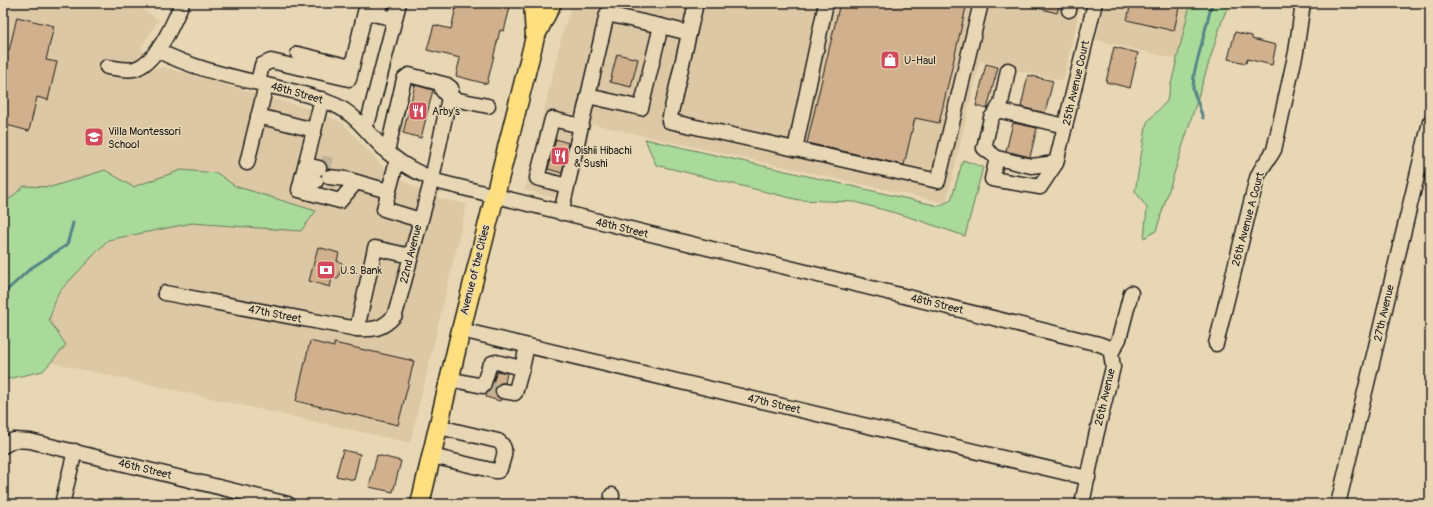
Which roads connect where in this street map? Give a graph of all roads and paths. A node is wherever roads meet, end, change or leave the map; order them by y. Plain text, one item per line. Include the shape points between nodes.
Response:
1 (182, 3) edge
2 (399, 3) edge
3 (533, 3) edge
4 (552, 3) edge
5 (696, 3) edge
6 (826, 3) edge
7 (981, 3) edge
8 (1095, 3) edge
9 (1303, 3) edge
10 (373, 8) edge
11 (394, 19) junction
12 (661, 26) junction
13 (689, 34) junction
14 (535, 37) junction
15 (157, 50) junction
16 (271, 60) junction
17 (107, 67) dead end
18 (351, 67) junction
19 (1008, 70) dead end
20 (262, 84) junction
21 (588, 96) junction
22 (449, 98) junction
23 (322, 99) junction
24 (488, 106) dead end
25 (997, 110) junction
26 (258, 116) junction
27 (1430, 122) edge
28 (364, 126) junction
29 (581, 126) junction
30 (1065, 126) junction
31 (314, 130) junction
32 (795, 149) junction
33 (392, 156) junction
34 (997, 158) junction
35 (247, 163) dead end
36 (1056, 163) junction
37 (316, 173) junction
38 (432, 179) junction
39 (351, 180) junction
40 (567, 186) junction
41 (388, 191) junction
42 (494, 196) junction
43 (561, 213) junction
44 (420, 220) junction
45 (411, 256) junction
46 (165, 293) dead end
47 (1131, 293) dead end
48 (383, 325) joint
49 (356, 329) junction
50 (461, 330) junction
51 (1216, 344) dead end
52 (527, 346) junction
53 (1111, 353) junction
54 (522, 368) junction
55 (449, 379) junction
56 (503, 391) tunnel mouth
57 (439, 426) junction
58 (3, 446) edge
59 (75, 451) junction
60 (432, 456) junction
61 (1088, 478) junction
62 (237, 498) edge
63 (62, 504) edge
64 (288, 504) edge
65 (420, 504) edge
66 (1082, 504) edge
67 (1338, 504) edge

1 - 15 street
2 - 11 street
3 - 14 main road, Avenue of the Cities
4 - 14 main road, Avenue of the Cities
5 - 13 street
6 - 32 street
7 - 32 street via 938,181
8 - 30 street, 25th Avenue Court
9 - 51 street, 26th Avenue A Court via 1296,52 1274,150 1260,169 1257,178
10 - 11 street
10 - 18 street
11 - 28 street via 369,118
12 - 13 street
12 - 21 street via 641,108
12 - 21 street via 607,14
13 - 32 street via 669,120
14 - 42 main road, Avenue of the Cities
15 - 17 street via 136,68 125,70
15 - 20 street, 48th Street via 192,66
16 - 18 street via 294,53
16 - 18 street via 349,79
16 - 20 street via 262,65
19 - 25 street via 1001,103
20 - 23 street, 48th Street
20 - 26 street
21 - 29 street
22 - 24 street
22 - 33 street via 451,88 447,85 409,75 404,79 393,130
22 - 38 street, 22nd Avenue
23 - 28 street, 48th Street via 356,118
23 - 31 street
25 - 30 street
25 - 34 street via 991,118 984,148
26 - 31 street
26 - 35 street
27 - 67 street, 27th Avenue
28 - 33 street, 48th Street
29 - 40 street
29 - 40 street via 552,119 537,178
30 - 36 street, 25th Avenue Court
31 - 37 street
33 - 38 street, 48th Street via 409,169
33 - 41 street
34 - 36 street via 1031,166
34 - 36 street via 992,179 1040,187
37 - 39 street
37 - 39 street via 340,201
38 - 42 street, 48th Street
38 - 44 street, 22nd Avenue
39 - 41 street
40 - 43 street
41 - 44 street via 384,209
42 - 43 street, 48th Street
42 - 50 main road, Avenue of the Cities
43 - 53 street, 48th Street via 1099,344 1107,347
44 - 45 street, 22nd Avenue
45 - 48 street, 22nd Avenue via 395,315
45 - 49 street via 375,248
46 - 49 street, 47th Street
47 - 53 street, 26th Avenue via 1119,339
48 - 49 street, 47th Street via 376,329
50 - 52 street, 47th Street
50 - 55 main road, Avenue of the Cities
52 - 54 street
52 - 61 street, 47th Street
53 - 61 street, 26th Avenue via 1113,367
54 - 55 street via 492,363 486,387
54 - 56 street via 515,393
55 - 57 main road, Avenue of the Cities
57 - 60 main road, Avenue of the Cities
57 - 60 street via 498,441 505,449 500,469 495,471
58 - 59 street, 46th Street via 14,440 22,440
59 - 62 street, 46th Street
59 - 63 street
60 - 65 main road, Avenue of the Cities
61 - 66 street, 26th Avenue
62 - 64 street, 46th Street

